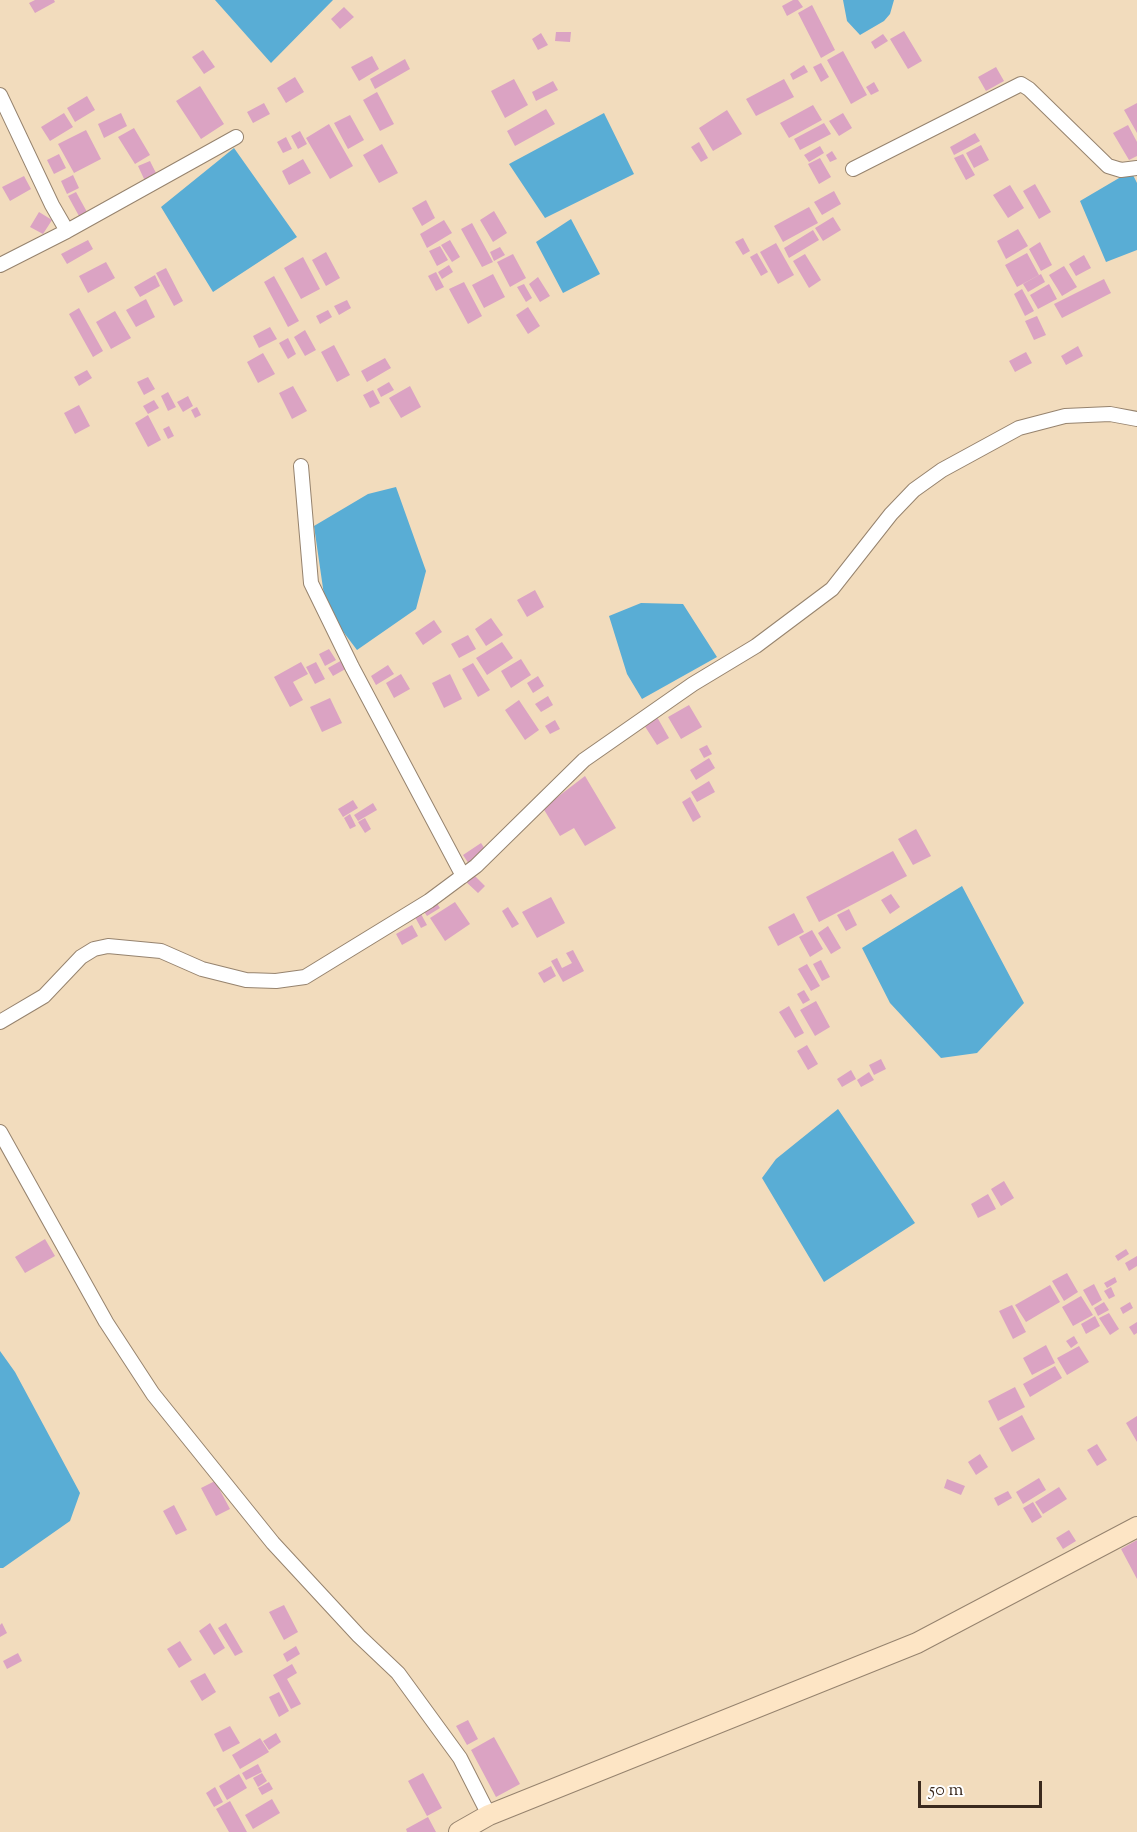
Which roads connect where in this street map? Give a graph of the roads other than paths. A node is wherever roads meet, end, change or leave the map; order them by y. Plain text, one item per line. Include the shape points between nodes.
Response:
1 (0, 95) edge
2 (236, 137) dead end
3 (1137, 168) edge
4 (853, 169) dead end
5 (67, 231) junction
6 (0, 265) edge
7 (1137, 419) edge
8 (301, 466) dead end
9 (463, 876) junction
10 (0, 1022) edge
11 (0, 1132) edge
12 (1137, 1527) edge
13 (489, 1815) junction
14 (459, 1832) edge

1 - 5 street
2 - 5 street
3 - 4 street via 1121,170 1108,166 1021,84
5 - 6 street
7 - 9 street via 1110,414 1053,419 1019,428 942,470 914,490 891,514 832,589 756,646 693,684 584,760
8 - 9 street via 311,583
9 - 10 street via 305,977 246,980 202,969 161,951 108,946 81,957 44,996
11 - 13 street via 106,1322 153,1394 273,1543 398,1673 460,1758
12 - 13 main road via 917,1643
13 - 14 main road

